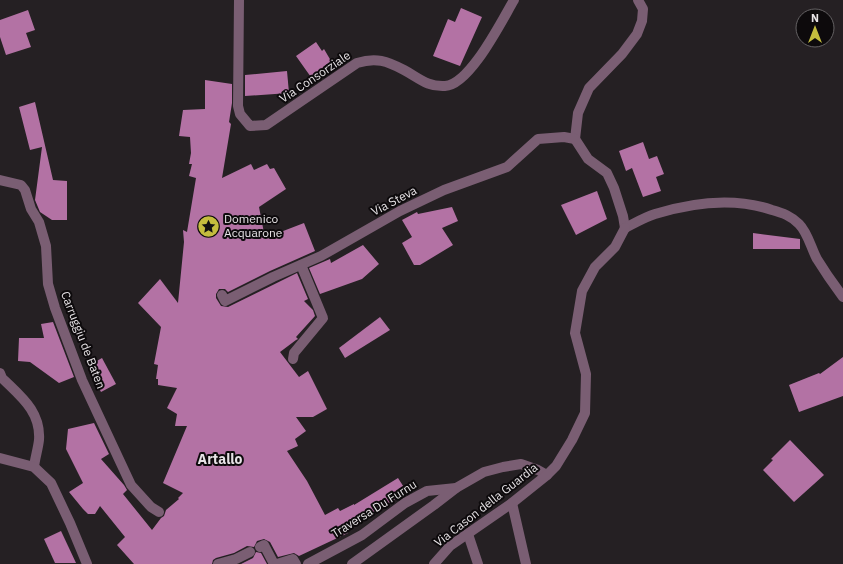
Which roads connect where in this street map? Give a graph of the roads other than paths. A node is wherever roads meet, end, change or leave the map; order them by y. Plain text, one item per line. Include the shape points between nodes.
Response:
1 (239, 0) edge
2 (514, 0) edge
3 (638, 0) edge
4 (575, 139) junction
5 (0, 180) edge
6 (625, 228) junction
7 (301, 265) junction
8 (843, 297) edge
9 (224, 298) dead end
10 (293, 359) dead end
11 (0, 374) edge
12 (0, 458) edge
13 (34, 467) junction
14 (547, 475) junction
15 (456, 488) junction
16 (512, 503) junction
17 (158, 512) dead end
18 (468, 534) junction
19 (87, 564) edge
20 (218, 564) edge
21 (274, 564) edge
22 (277, 564) edge
23 (296, 564) edge
24 (308, 564) edge
25 (352, 564) edge
26 (434, 564) edge
27 (478, 564) edge
28 (526, 564) edge

1 - 2 street, Via Consorziale via 238,106 240,114 250,126 266,125 365,60 382,60 428,84 447,86 457,82 473,67
3 - 4 street via 643,9 637,34 622,54 589,88 578,112
4 - 6 street via 588,159 607,173
4 - 7 street, Via Steva via 538,139 506,167 444,190 400,211
5 - 17 street, Carruggiu de Baten via 21,185 25,190 46,246 48,284 54,308 82,380 132,485
6 - 8 street via 654,214 694,205 723,201 758,205 789,215 800,225 817,258
6 - 14 street, Via Cason della Guardia via 615,246 595,267 582,291 575,333 586,374 585,414 556,466
7 - 9 street, Via Steva
7 - 10 street via 323,318 294,353
11 - 13 street via 30,407 38,422 39,439
12 - 13 street
13 - 19 street via 51,483
14 - 15 street, Traversa Du Furnu via 520,464 503,466 484,472
14 - 16 street, Via Cason della Guardia
15 - 24 street, Traversa Du Furnu via 427,491 405,503 362,535
15 - 25 street, Traversa Du Furnu
16 - 18 street, Via Cason della Guardia
16 - 28 street
18 - 26 street, Via Cason della Guardia via 450,546
18 - 27 street
20 - 21 street via 236,559 264,545
22 - 23 street via 293,559

